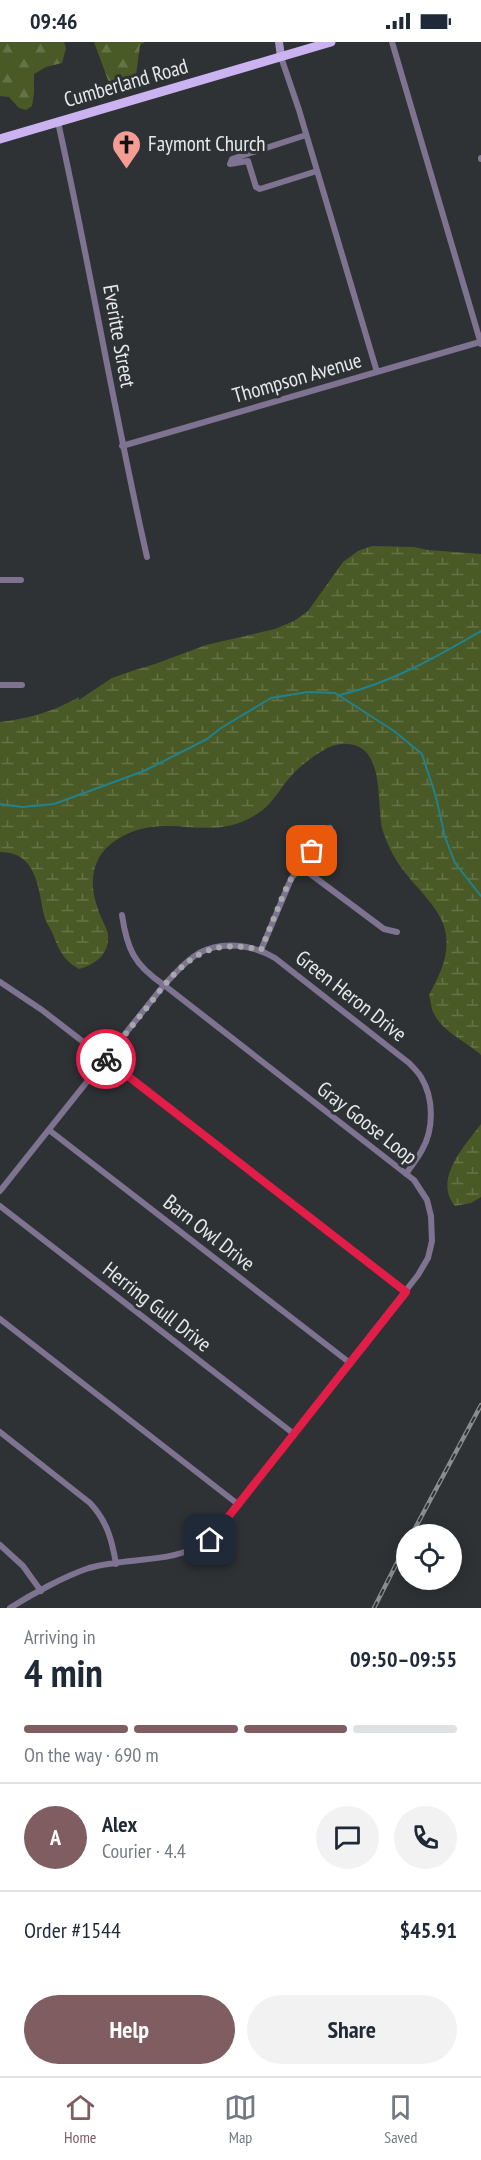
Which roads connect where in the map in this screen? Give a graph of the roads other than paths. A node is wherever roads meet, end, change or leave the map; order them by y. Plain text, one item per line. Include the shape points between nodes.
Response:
1 (279, 42) edge
2 (331, 42) edge
3 (392, 42) edge
4 (281, 57) junction
5 (58, 122) junction
6 (306, 135) junction
7 (0, 139) edge
8 (317, 171) junction
9 (481, 343) edge
10 (377, 372) junction
11 (122, 446) junction
12 (147, 557) dead end
13 (0, 580) edge
14 (21, 580) dead end
15 (0, 685) edge
16 (22, 685) dead end
17 (330, 828) dead end
18 (301, 867) junction
19 (122, 915) dead end
20 (397, 932) dead end
21 (261, 950) junction
22 (0, 982) edge
23 (164, 985) junction
24 (105, 1059) junction
25 (49, 1130) junction
26 (406, 1174) junction
27 (0, 1191) edge
28 (0, 1206) edge
29 (406, 1292) junction
30 (0, 1319) edge
31 (350, 1363) junction
32 (0, 1432) edge
33 (294, 1434) junction
34 (239, 1505) junction
35 (0, 1545) edge
36 (116, 1564) junction
37 (41, 1591) junction
38 (10, 1608) edge

1 - 4 street
2 - 4 main road, Cumberland Road
3 - 9 street
4 - 5 main road, Cumberland Road
4 - 6 street
5 - 7 main road, Cumberland Road
5 - 11 street, Everitte Street
6 - 8 street
6 - 8 street via 232,159 230,164 248,161 260,189
8 - 10 street
9 - 10 street, Thompson Avenue
10 - 11 street, Thompson Avenue
11 - 12 street, Everitte Street
13 - 14 street
15 - 16 street
17 - 18 street
18 - 20 street via 384,929
18 - 21 street via 284,893
19 - 23 street, Gray Goose Loop via 126,943 147,973
21 - 23 street, Green Heron Drive via 236,946 199,953
21 - 26 street, Green Heron Drive via 421,1076 428,1092 430,1132
22 - 24 street
23 - 24 street
23 - 26 street, Gray Goose Loop
24 - 25 street
24 - 29 street
25 - 27 street
25 - 31 street, Barn Owl Drive
26 - 29 street, Gray Goose Loop via 427,1200 432,1241 428,1258
28 - 33 street, Herring Gull Drive
29 - 31 street, Gray Goose Loop
30 - 34 street
31 - 33 street, Gray Goose Loop
32 - 36 street via 101,1514 111,1535
33 - 34 street, Gray Goose Loop
34 - 36 street, Gray Goose Loop via 210,1540 196,1549 161,1559
35 - 37 street via 23,1566
36 - 37 street, Gray Goose Loop via 90,1568
37 - 38 street, Gray Goose Loop

